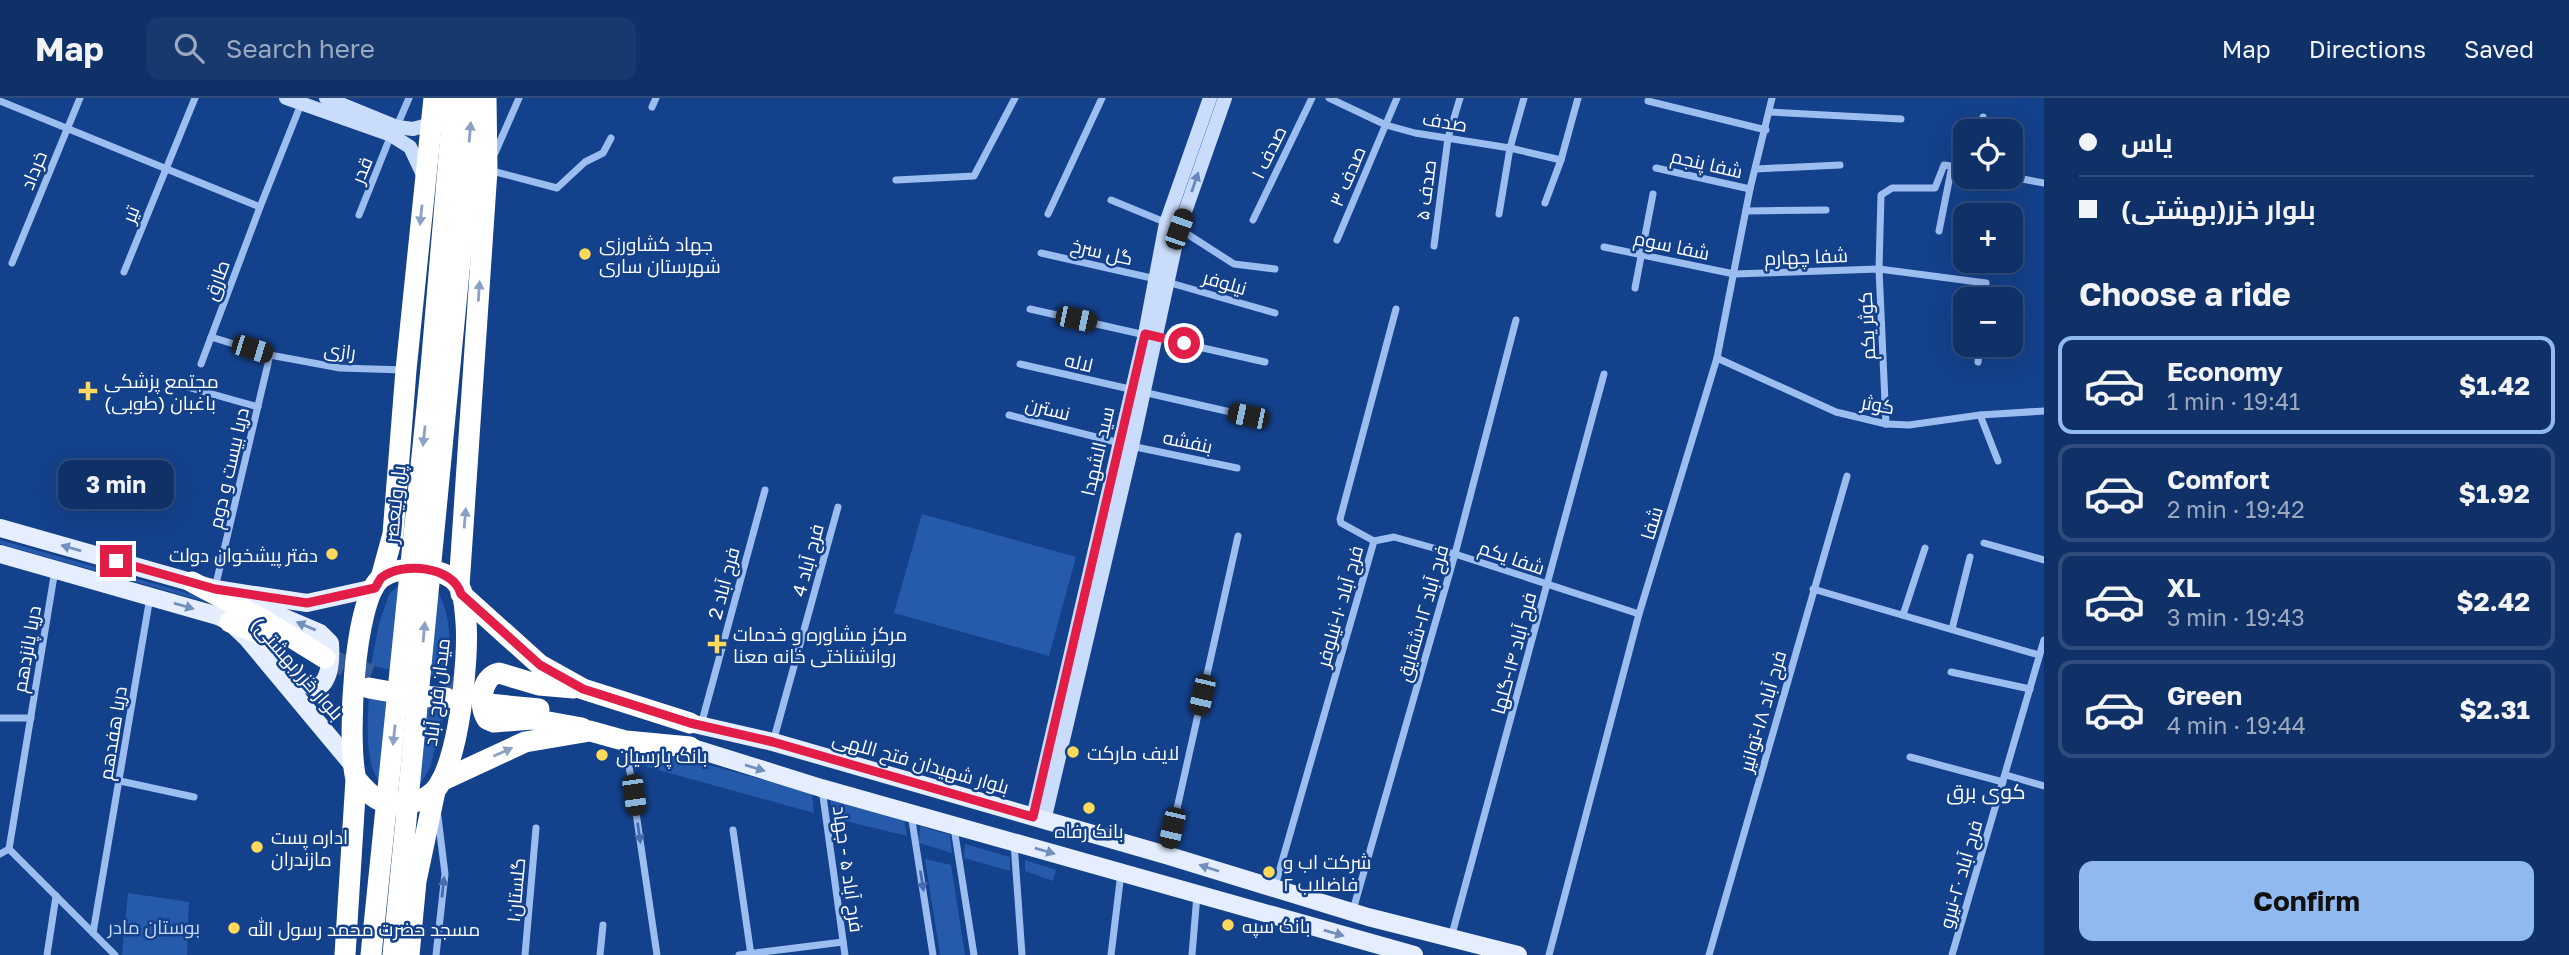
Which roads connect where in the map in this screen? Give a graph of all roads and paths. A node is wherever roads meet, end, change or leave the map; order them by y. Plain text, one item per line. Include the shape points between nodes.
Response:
1 (80, 98) edge
2 (195, 98) edge
3 (286, 98) edge
4 (326, 98) edge
5 (409, 98) edge
6 (434, 98) edge
7 (454, 98) edge
8 (473, 98) edge
9 (486, 98) edge
10 (519, 98) edge
11 (656, 98) edge
12 (1015, 98) edge
13 (1102, 98) edge
14 (1210, 98) edge
15 (1225, 98) edge
16 (1312, 98) edge
17 (1329, 98) edge
18 (1397, 98) edge
19 (1460, 98) edge
20 (1524, 98) edge
21 (1578, 98) edge
22 (1772, 98) edge
23 (0, 100) edge
24 (1339, 100) edge
25 (303, 101) edge
26 (1648, 101) dead end
27 (652, 107) dead end
28 (1770, 112) junction
29 (1900, 119) dead end
30 (431, 124) junction
31 (1386, 125) junction
32 (68, 128) junction
33 (1766, 130) junction
34 (394, 131) junction
35 (611, 138) dead end
36 (1448, 138) junction
37 (1510, 148) junction
38 (1561, 160) junction
39 (1840, 165) dead end
40 (1952, 166) joint
41 (166, 168) junction
42 (1656, 168) dead end
43 (1755, 169) junction
44 (487, 170) junction
45 (425, 178) junction
46 (2023, 179) edge
47 (896, 180) dead end
48 (2044, 183) edge
49 (1750, 190) junction
50 (1653, 194) dead end
51 (1111, 200) dead end
52 (1545, 203) dead end
53 (260, 207) junction
54 (1826, 210) dead end
55 (1746, 211) junction
56 (1048, 214) dead end
57 (1499, 214) dead end
58 (359, 215) dead end
59 (1253, 220) dead end
60 (1173, 226) junction
61 (1939, 231) dead end
62 (1337, 240) dead end
63 (1434, 246) dead end
64 (1604, 247) dead end
65 (1041, 253) dead end
66 (1641, 254) junction
67 (12, 262) dead end
68 (1275, 269) dead end
69 (1879, 269) junction
70 (124, 272) dead end
71 (1734, 274) junction
72 (1161, 281) junction
73 (1986, 287) edge
74 (1634, 288) dead end
75 (1030, 309) dead end
76 (1396, 309) dead end
77 (1275, 313) dead end
78 (1516, 320) dead end
79 (1151, 335) junction
80 (211, 337) junction
81 (270, 355) junction
82 (1979, 357) edge
83 (1717, 358) junction
84 (1265, 362) dead end
85 (1978, 362) dead end
86 (201, 364) dead end
87 (1020, 364) dead end
88 (440, 369) junction
89 (406, 370) junction
90 (1604, 374) dead end
91 (173, 383) dead end
92 (1137, 391) junction
93 (258, 407) junction
94 (2044, 411) edge
95 (1009, 415) dead end
96 (1980, 415) junction
97 (1248, 416) dead end
98 (1886, 424) junction
99 (1126, 444) junction
100 (1998, 461) dead end
101 (1237, 468) dead end
102 (398, 472) junction
103 (1847, 476) dead end
104 (468, 479) junction
105 (765, 490) dead end
106 (838, 507) dead end
107 (0, 528) edge
108 (1238, 536) dead end
109 (1374, 541) junction
110 (1984, 543) dead end
111 (1925, 548) dead end
112 (0, 554) edge
113 (1455, 554) junction
114 (1970, 557) dead end
115 (2044, 560) edge
116 (55, 570) junction
117 (191, 582) junction
118 (378, 583) junction
119 (1548, 585) junction
120 (215, 589) junction
121 (1813, 589) junction
122 (460, 590) junction
123 (245, 593) junction
124 (150, 596) junction
125 (1639, 614) junction
126 (1903, 615) junction
127 (230, 622) junction
128 (1952, 629) junction
129 (247, 638) junction
130 (2044, 640) edge
131 (2039, 655) junction
132 (1951, 672) dead end
133 (370, 681) tunnel mouth
134 (583, 689) junction
135 (2030, 689) junction
136 (447, 692) tunnel mouth
137 (0, 718) edge
138 (31, 718) junction
139 (695, 724) junction
140 (590, 731) junction
141 (626, 741) junction
142 (773, 742) junction
143 (690, 747) junction
144 (1910, 757) dead end
145 (354, 771) junction
146 (2005, 778) junction
147 (120, 781) junction
148 (438, 786) junction
149 (2044, 786) edge
150 (821, 788) junction
151 (194, 796) dead end
152 (911, 813) junction
153 (1039, 819) junction
154 (953, 825) junction
155 (536, 828) dead end
156 (733, 830) dead end
157 (1013, 842) junction
158 (9, 849) junction
159 (0, 854) edge
160 (1166, 855) junction
161 (1121, 873) junction
162 (416, 881) junction
163 (1273, 890) junction
164 (1198, 894) junction
165 (56, 896) junction
166 (1353, 912) junction
167 (603, 925) dead end
168 (93, 933) junction
169 (1451, 939) junction
170 (843, 942) junction
171 (388, 951) edge
172 (750, 954) edge
173 (47, 955) edge
174 (115, 955) edge
175 (345, 955) edge
176 (353, 955) edge
177 (436, 955) edge
178 (525, 955) edge
179 (600, 955) edge
180 (657, 955) edge
181 (739, 955) edge
182 (845, 955) edge
183 (933, 955) edge
184 (974, 955) edge
185 (1022, 955) edge
186 (1111, 955) edge
187 (1192, 955) edge
188 (1414, 955) edge
189 (1518, 955) edge
190 (1549, 955) edge
191 (1709, 955) edge
192 (1952, 955) edge

1 - 32 street, خرداد
2 - 41 street, تیر
3 - 25 street
4 - 34 street
5 - 34 street, قدر
6 - 30 highway
7 - 88 highway, پل ولیعصر
88 -> 8 highway, پل ولیعصر
9 - 44 highway, میدان فرح آباد
10 - 44 street
11 - 27 street
12 - 47 street via 974,176
13 - 56 street
14 - 60 street, سید الشهدا
60 -> 15 street, سید الشهدا
16 - 59 street, صدف ۱
17 - 24 street, صدف
18 - 31 street, صدف ۳
19 - 36 street, صدف ۵
20 - 37 street
21 - 38 street
22 - 28 street, شفا
23 - 32 street
24 - 31 street, صدف
25 - 34 street
25 - 53 street, طارق
26 - 33 street
28 - 29 street
28 - 33 street, شفا
30 - 34 street
30 - 45 highway
31 - 36 street, صدف
31 - 62 street, صدف ۳
32 - 41 street
32 - 67 street, خرداد
33 - 43 street, شفا
34 - 45 street via 410,147
34 - 58 street, قدر
35 - 44 street via 603,153 585,162 558,188
36 - 37 street, صدف
36 - 63 street, صدف ۵
37 - 38 street, صدف
37 - 57 street
38 - 52 street
39 - 43 street
40 - 61 street
40 - 69 street via 1942,167 1935,188 1892,188 1881,195
41 - 53 street
41 - 70 street, تیر
42 - 49 street, شفا پنجم
43 - 49 street, شفا
104 -> 44 highway, میدان فرح آباد
45 -> 89 highway
46 - 48 street
49 - 55 street, شفا
50 - 66 street
51 - 60 street
53 - 80 street, طارق
54 - 55 street
55 - 71 street, شفا
60 - 68 street via 1234,264
60 - 72 street, سید الشهدا
64 - 66 street, شفا سوم
65 - 72 street, گل سرخ
66 - 71 street, شفا سوم
66 - 74 street
69 - 71 street, شفا چهارم
69 - 73 street, شفا چهارم via 1986,283
69 - 98 street, کوثر یکم
71 - 83 street, شفا
72 - 77 street, نیلوفر
72 - 79 street, سید الشهدا
75 - 79 street
76 - 109 street, فرح آباد ۱۰-نیلوفر via 1340,519
78 - 113 street, فرح آباد ۱۲-شقایق
79 - 84 street
79 - 92 street, سید الشهدا
80 - 81 street, رازی
80 - 86 street, طارق
81 - 89 street, رازی via 340,368
81 - 93 street, دریا بیست و دوم
82 - 85 street
83 - 98 street, کوثر via 1836,412
83 - 125 street, شفا
87 - 92 street, لاله
88 - 171 highway, پل ولیعصر
89 - 102 highway
90 - 119 street, فرح آباد ۱۴-گلها
91 - 93 street
92 - 97 street, لاله
92 - 99 street, سید الشهدا
93 - 120 street, دریا بیست و دوم
94 - 96 street, کوثر
95 - 99 street, نسترن
96 - 98 street, کوثر
96 - 100 street
99 - 101 street, بنفشه
99 - 153 street, سید الشهدا
102 - 104 highway via 407,488 422,497 440,499 456,492
102 - 118 highway via 393,534
103 - 121 street, فرح آباد ۱۸-توانیر
122 -> 104 highway, میدان فرح آباد
105 - 139 street, فرح آباد 2
106 - 142 street, فرح آباد 4
117 -> 107 main road, بلوار خزر(بهشتی)
108 - 160 street
109 - 113 street, شفا یکم via 1394,537
109 - 163 street, فرح آباد ۱۰-نیلوفر
110 - 115 street
111 - 126 street
112 - 116 main road, بلوار خزر(بهشتی)
113 - 119 street, شفا یکم
113 - 166 street, فرح آباد ۱۲-شقایق
114 - 128 street
116 - 124 main road, بلوار خزر(بهشتی)
116 - 138 street, دریا پانزدهم
117 - 120 main road, بلوار خزر(بهشتی)
117 - 127 highway via 262,619 324,664
118 - 122 highway via 401,570 425,568 444,574
118 - 123 main road, بلوار خزر(بهشتی) via 307,603
118 - 145 highway via 361,633 352,692
119 - 125 street, شفا یکم
119 - 169 street, فرح آباد ۱۴-گلها
120 - 123 main road, بلوار خزر(بهشتی)
121 - 126 street
121 - 191 street, فرح آباد ۱۸-توانیر
122 - 134 highway, بلوار شهیدان فتح اللهی via 540,665
122 - 148 highway, میدان فرح آباد via 467,628 466,666 452,752
129 -> 123 main road via 306,684 316,688 327,679 328,639
124 -> 127 main road, بلوار خزر(بهشتی)
124 - 147 street, دریا هفدهم
125 - 190 street, شفا
126 - 128 street
127 - 129 main road, بلوار خزر(بهشتی)
128 - 131 street
129 - 145 main road, بلوار خزر(بهشتی)
130 - 131 street, فرح آباد ۲۰-نیرو
131 - 135 street, فرح آباد ۲۰-نیرو
132 - 135 street
133 - 136 highway via 408,695
134 - 139 highway, بلوار شهیدان فتح اللهی
134 - 140 highway via 492,674 485,683 482,708 494,722 532,719
135 - 146 street, فرح آباد ۲۰-نیرو
137 - 138 street
138 - 158 street, دریا پانزدهم
139 - 142 main road, بلوار شهیدان فتح اللهی
139 - 143 highway via 553,698 489,697 590,718
140 - 141 highway
148 -> 140 highway via 525,742
141 - 143 highway
141 -> 180 street
142 - 153 main road, بلوار شهیدان فتح اللهی
143 -> 150 main road
144 - 146 street
145 - 148 highway via 379,802 416,803
145 - 175 highway
146 - 149 street
146 - 192 street, فرح آباد ۲۰-نیرو
147 - 151 street
147 - 168 street, دریا هفدهم
148 - 162 highway, میدان فرح آباد
177 -> 148 street via 445,874
150 - 152 main road
150 - 170 street, فرح آباد ۵ - جهاد
152 - 154 main road
152 -> 183 street
153 - 160 main road, بلوار شهیدان فتح اللهی
154 - 157 main road
154 - 184 street
155 - 178 street, گلستان۱
156 - 172 street
157 -> 161 main road
157 - 185 street
158 - 159 street
158 - 165 street
163 -> 160 main road, بلوار شهیدان فتح اللهی
161 - 164 main road
161 - 186 street
162 - 171 highway, میدان فرح آباد
162 - 176 highway via 404,858 383,855 372,859 362,876
163 - 166 main road, بلوار شهیدان فتح اللهی
164 - 187 street
164 -> 188 main road
165 - 168 street
165 - 173 street
166 - 169 main road, بلوار شهیدان فتح اللهی
167 - 179 street
168 - 174 street
169 - 189 main road, بلوار شهیدان فتح اللهی
170 - 172 street
170 - 182 street, فرح آباد ۵ - جهاد
172 - 181 street

